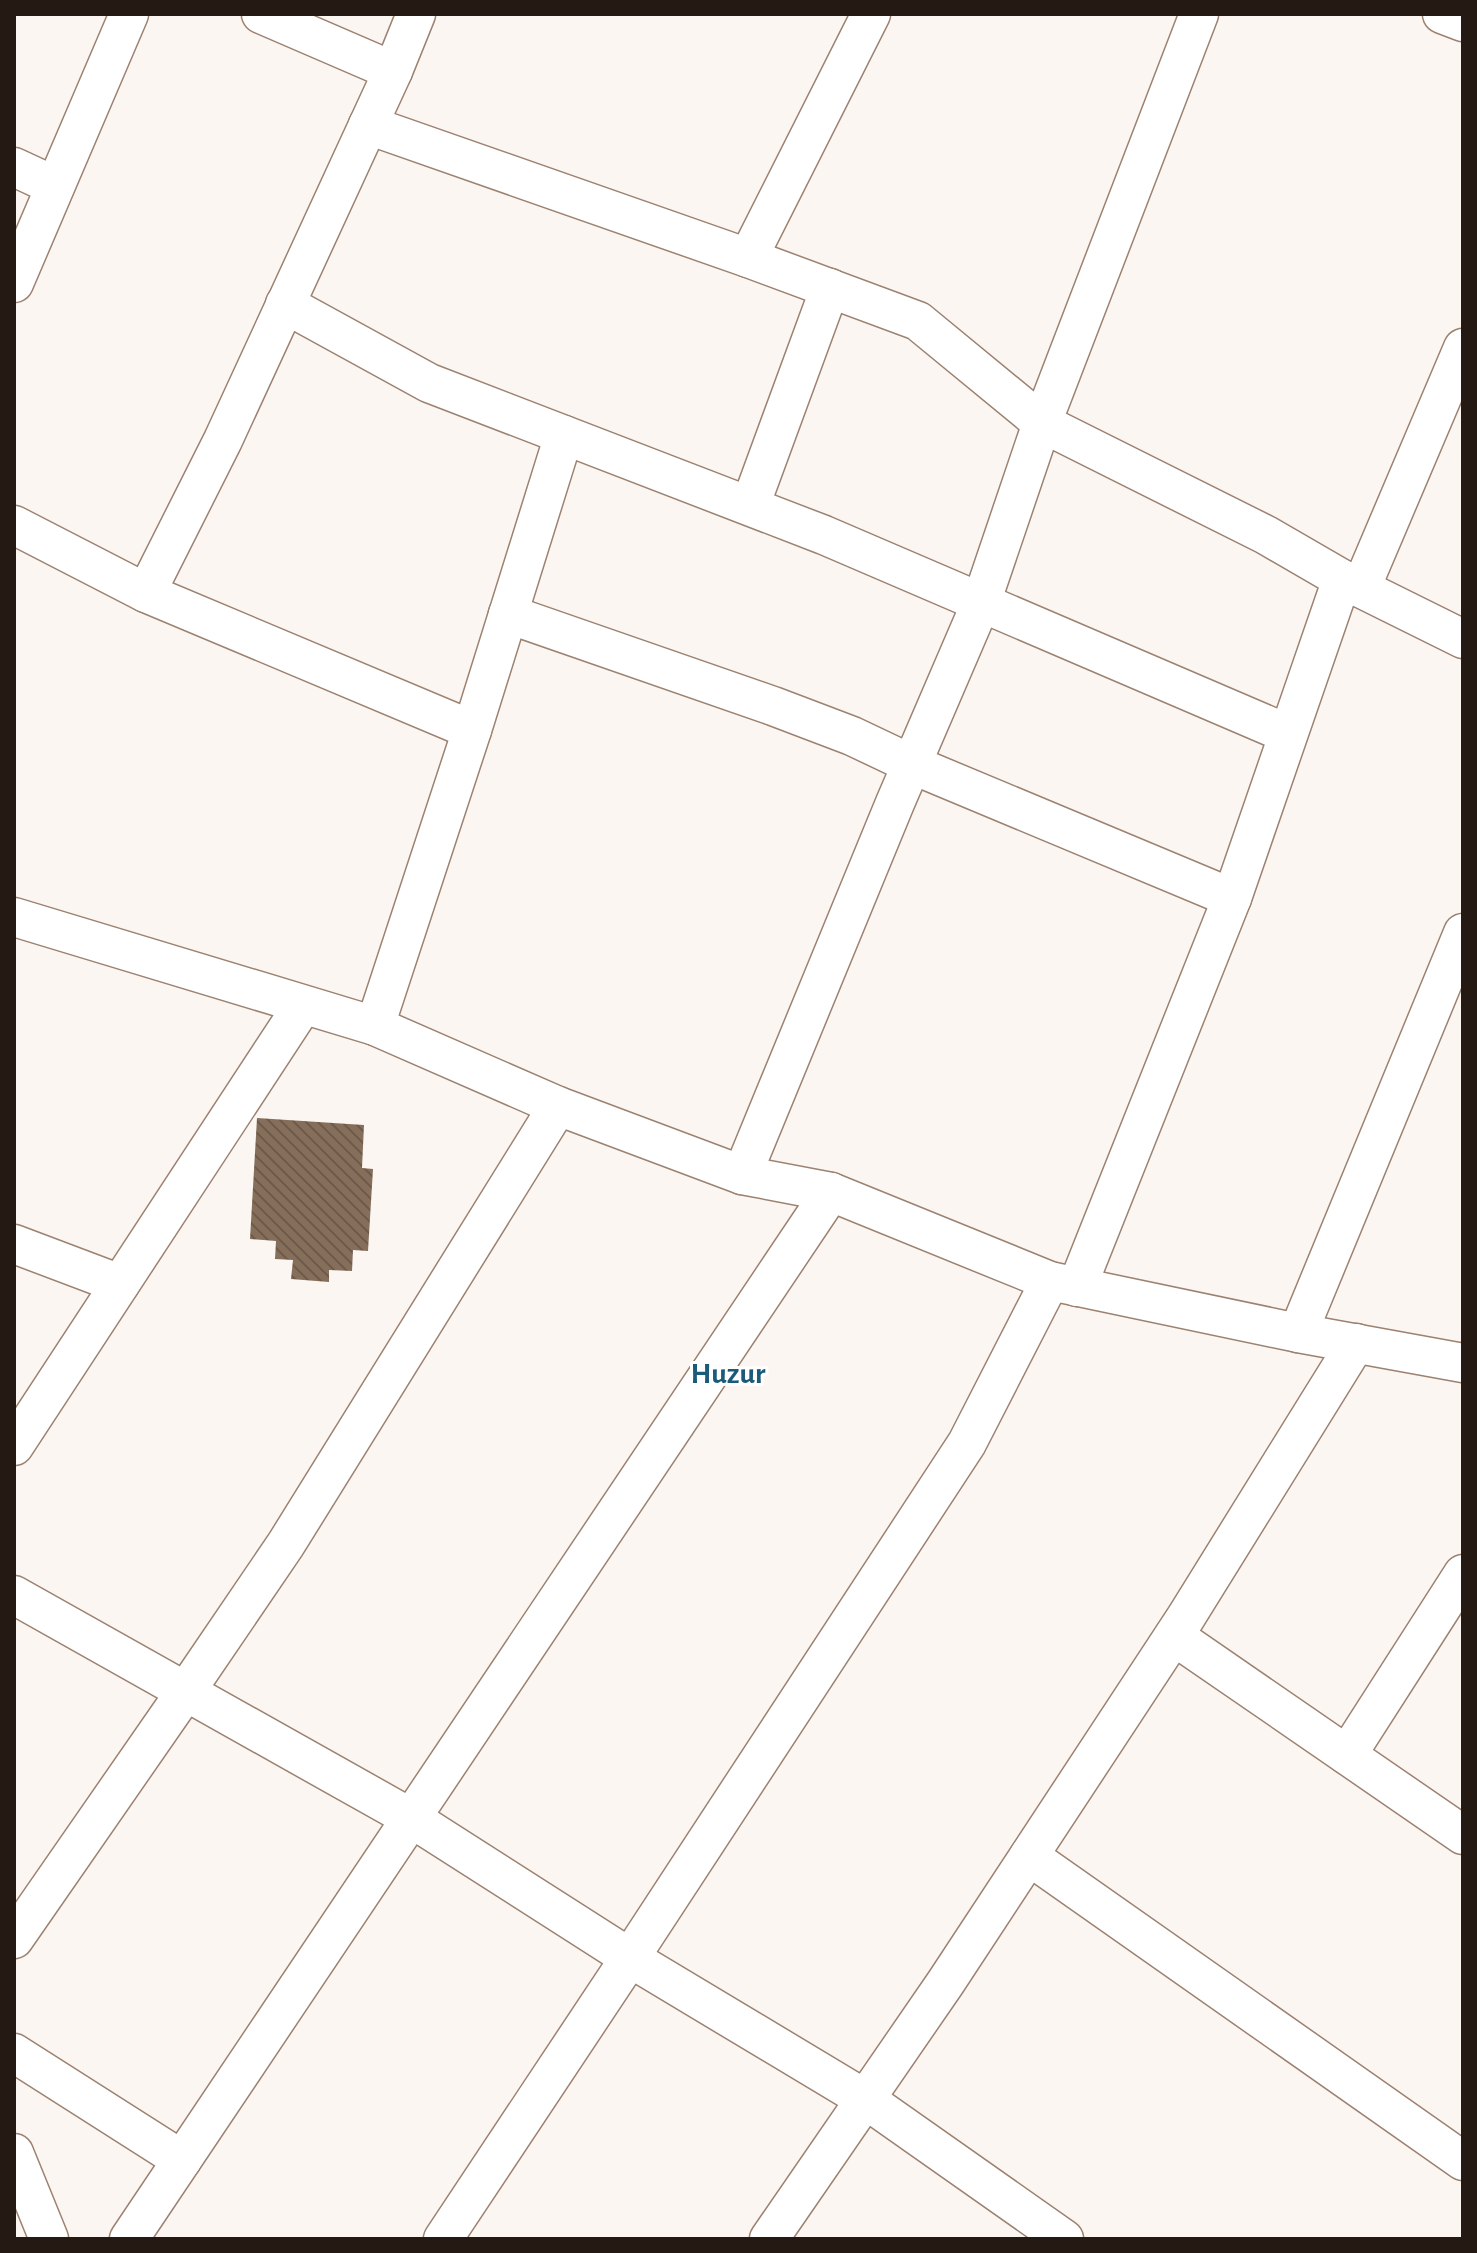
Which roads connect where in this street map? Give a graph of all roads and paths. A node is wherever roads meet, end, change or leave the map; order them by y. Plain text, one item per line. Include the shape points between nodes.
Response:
1 (129, 14) edge
2 (261, 14) edge
3 (416, 14) edge
4 (871, 14) edge
5 (1199, 14) edge
6 (1442, 14) edge
7 (1463, 22) edge
8 (393, 71) junction
9 (368, 125) junction
10 (14, 167) edge
11 (55, 186) junction
12 (748, 258) junction
13 (14, 283) edge
14 (830, 288) junction
15 (285, 304) junction
16 (1463, 348) edge
17 (1042, 423) junction
18 (564, 435) junction
19 (750, 506) junction
20 (14, 525) edge
21 (1351, 583) junction
22 (146, 593) junction
23 (981, 603) junction
24 (508, 614) junction
25 (1463, 639) edge
26 (472, 730) junction
27 (1288, 734) junction
28 (911, 764) junction
29 (1232, 898) junction
30 (14, 917) edge
31 (1463, 933) edge
32 (303, 1005) junction
33 (375, 1026) junction
34 (558, 1106) junction
35 (742, 1175) junction
36 (831, 1192) junction
37 (14, 1244) edge
38 (120, 1284) junction
39 (1064, 1284) junction
40 (1298, 1333) junction
41 (1356, 1343) junction
42 (1463, 1363) edge
43 (14, 1446) edge
44 (1463, 1574) edge
45 (14, 1595) edge
46 (1174, 1636) junction
47 (186, 1691) junction
48 (1347, 1755) junction
49 (411, 1818) junction
50 (1463, 1835) edge
51 (1029, 1856) junction
52 (14, 1939) edge
53 (630, 1958) junction
54 (14, 2053) edge
55 (865, 2099) junction
56 (14, 2153) edge
57 (182, 2160) junction
58 (1463, 2161) edge
59 (49, 2239) edge
60 (129, 2239) edge
61 (443, 2239) edge
62 (769, 2239) edge
63 (1064, 2239) edge

1 - 11 street
2 - 8 street
3 - 8 street
4 - 12 street
5 - 17 street
6 - 7 street
8 - 9 street
9 - 12 street
9 - 15 street
10 - 11 street
11 - 13 street
12 - 14 street
14 - 17 street via 918,321
14 - 19 street
15 - 18 street via 429,383
15 - 22 street
16 - 21 street
17 - 21 street
17 - 23 street
18 - 19 street
18 - 24 street
19 - 23 street
20 - 22 street
21 - 25 street
21 - 27 street
22 - 26 street
23 - 27 street
23 - 28 street
24 - 26 street
24 - 28 street via 786,711
26 - 33 street
27 - 29 street
28 - 29 street
28 - 35 street
29 - 39 street
30 - 32 street
31 - 40 street
32 - 33 street
32 - 38 street
33 - 34 street
34 - 35 street
34 - 47 street via 294,1531
35 - 36 street
36 - 39 street
36 - 49 street
37 - 38 street
38 - 43 street
39 - 40 street
39 - 53 street via 967,1443
40 - 41 street
41 - 42 street
41 - 46 street
44 - 48 street
45 - 47 street
46 - 48 street
46 - 51 street
47 - 49 street
47 - 52 street
48 - 50 street
49 - 53 street
49 - 57 street
51 - 55 street
51 - 58 street
53 - 55 street
53 - 61 street
54 - 57 street
55 - 62 street
55 - 63 street
56 - 59 street
57 - 60 street

